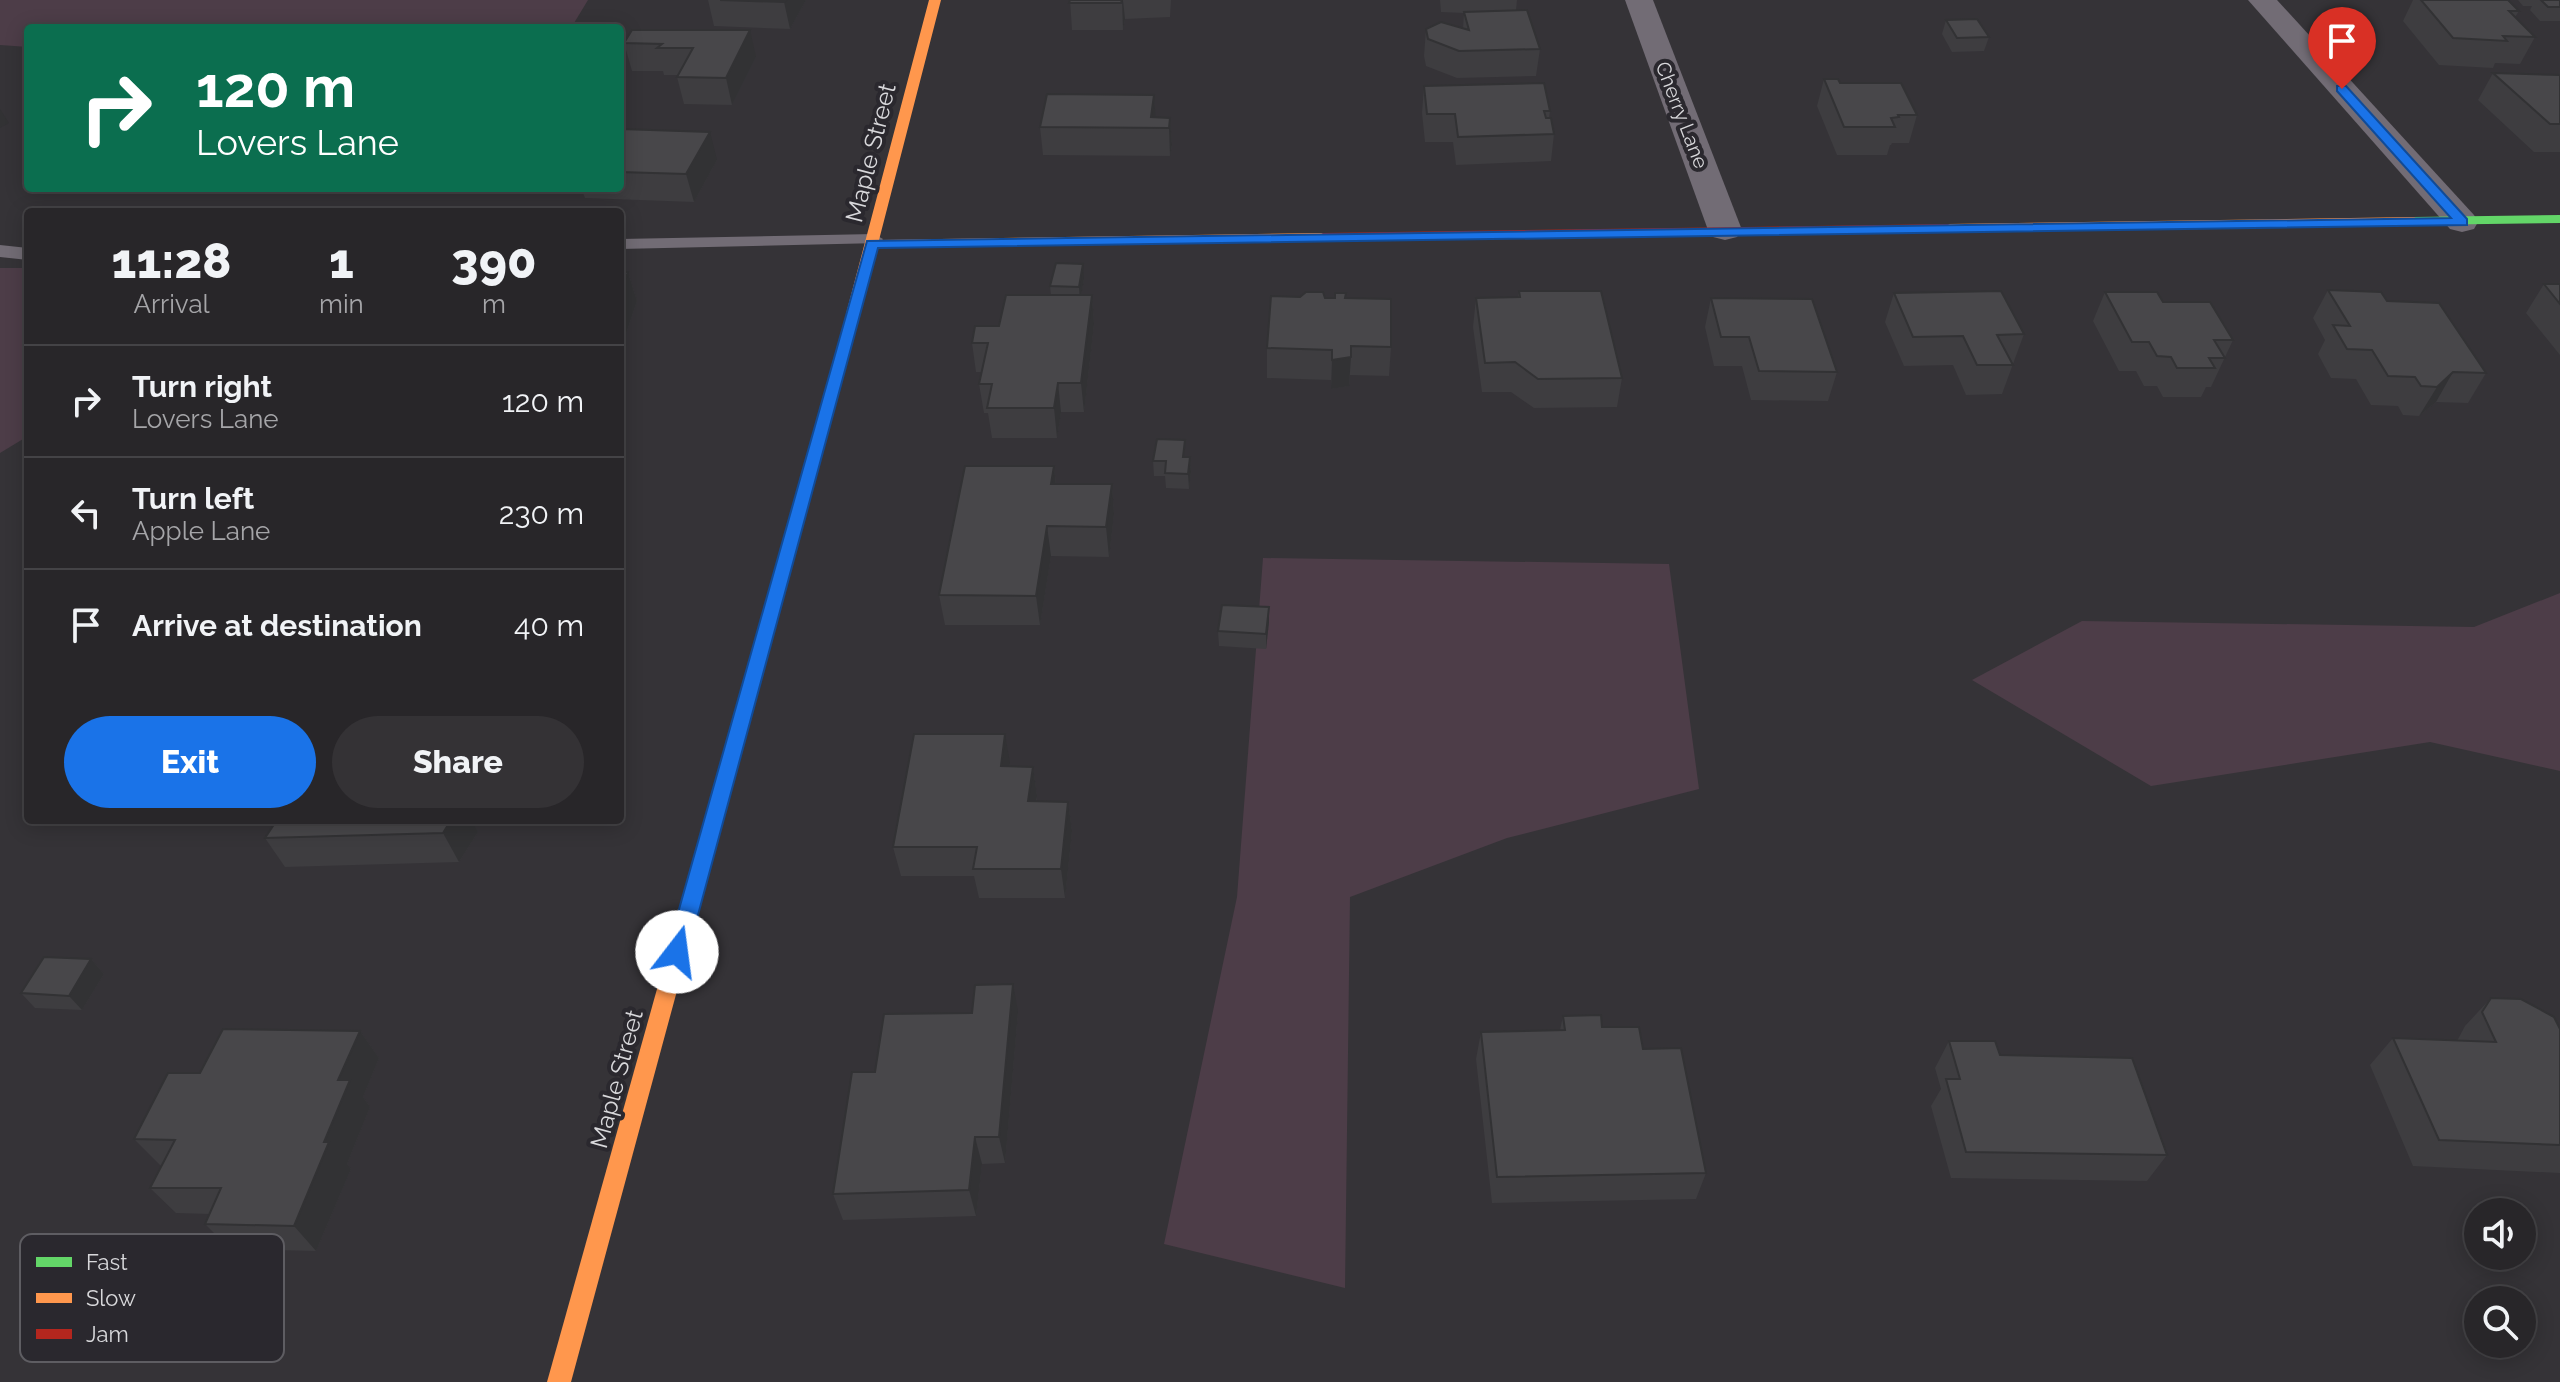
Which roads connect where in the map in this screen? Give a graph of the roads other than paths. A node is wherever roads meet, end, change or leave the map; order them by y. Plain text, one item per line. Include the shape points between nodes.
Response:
1 (935, 0) edge
2 (1639, 0) edge
3 (2262, 0) edge
4 (2560, 219) edge
5 (2462, 222) junction
6 (1725, 230) junction
7 (873, 242) junction
8 (624, 244) edge
9 (0, 251) edge
10 (24, 254) edge
11 (559, 1382) edge

1 - 7 street, Maple Street
2 - 6 street, Cherry Lane
3 - 5 street
4 - 5 street
5 - 6 street
6 - 7 street
7 - 8 lane
7 - 11 street, Maple Street
9 - 10 lane

